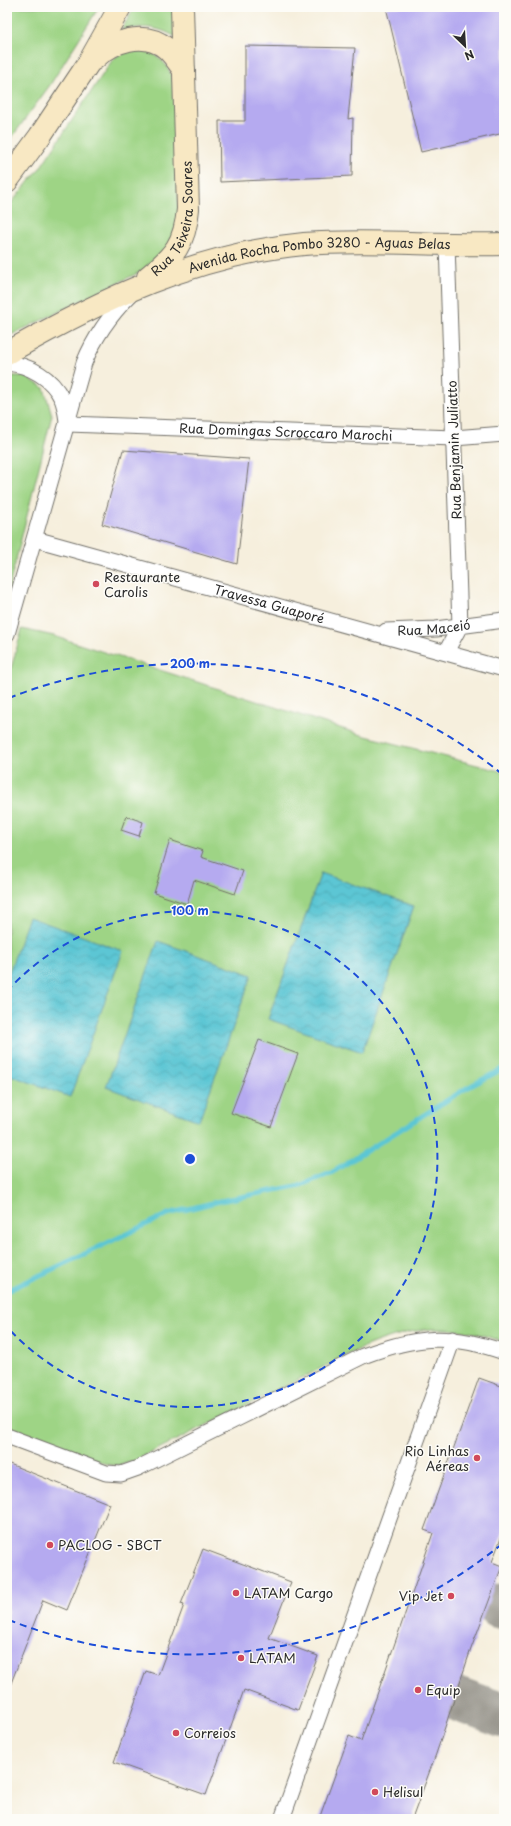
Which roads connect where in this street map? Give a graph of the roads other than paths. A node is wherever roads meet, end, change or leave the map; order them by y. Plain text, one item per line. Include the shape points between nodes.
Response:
1 (120, 7) edge
2 (182, 7) edge
3 (88, 64) junction
4 (184, 70) junction
5 (7, 181) edge
6 (447, 244) junction
7 (504, 244) edge
8 (139, 286) junction
9 (7, 353) edge
10 (7, 363) edge
11 (68, 424) junction
12 (504, 434) edge
13 (454, 438) junction
14 (35, 539) junction
15 (504, 620) edge
16 (460, 626) junction
17 (436, 629) junction
18 (362, 630) junction
19 (7, 634) edge
20 (440, 651) junction
21 (504, 669) edge
22 (453, 1339) junction
23 (504, 1352) edge
24 (7, 1436) edge
25 (282, 1819) edge

1 - 3 main road
2 - 4 main road, Rua Teixeira Soares
3 - 4 main road via 114,44 143,39 166,48
3 - 5 main road
4 - 8 main road, Rua Teixeira Soares via 188,210 186,227 178,248 170,259
6 - 7 main road, Avenida Rocha Pombo 3280 - Aguas Belas
6 - 8 main road, Avenida Rocha Pombo 3280 - Aguas Belas via 304,244 212,261
6 - 13 street, Rua Benjamin Juliatto
8 - 9 main road via 91,307
8 - 11 street, Rua Teixeira Soares via 114,311 92,344 84,363
10 - 11 street via 20,364 38,372 55,387 62,400
11 - 13 street, Rua Domingas Scroccaro Marochi
11 - 14 street, Rua Teixeira Soares
12 - 13 street, Rua Domingas Scroccaro Marochi
13 - 16 street, Rua Benjamin Juliatto
14 - 18 street, Travessa Guaporé
14 - 19 street, Rua Teixeira Soares
15 - 16 street, Rua Maceió
16 - 17 street, Rua Maceió
16 - 20 street
17 - 18 street, Rua Maceió
17 - 20 street via 431,640
18 - 20 street, Travessa Guaporé
20 - 21 street, Travessa Guaporé
22 - 23 street
22 - 24 street via 423,1339 391,1345 363,1356 138,1468 121,1474 106,1473
22 - 25 street

